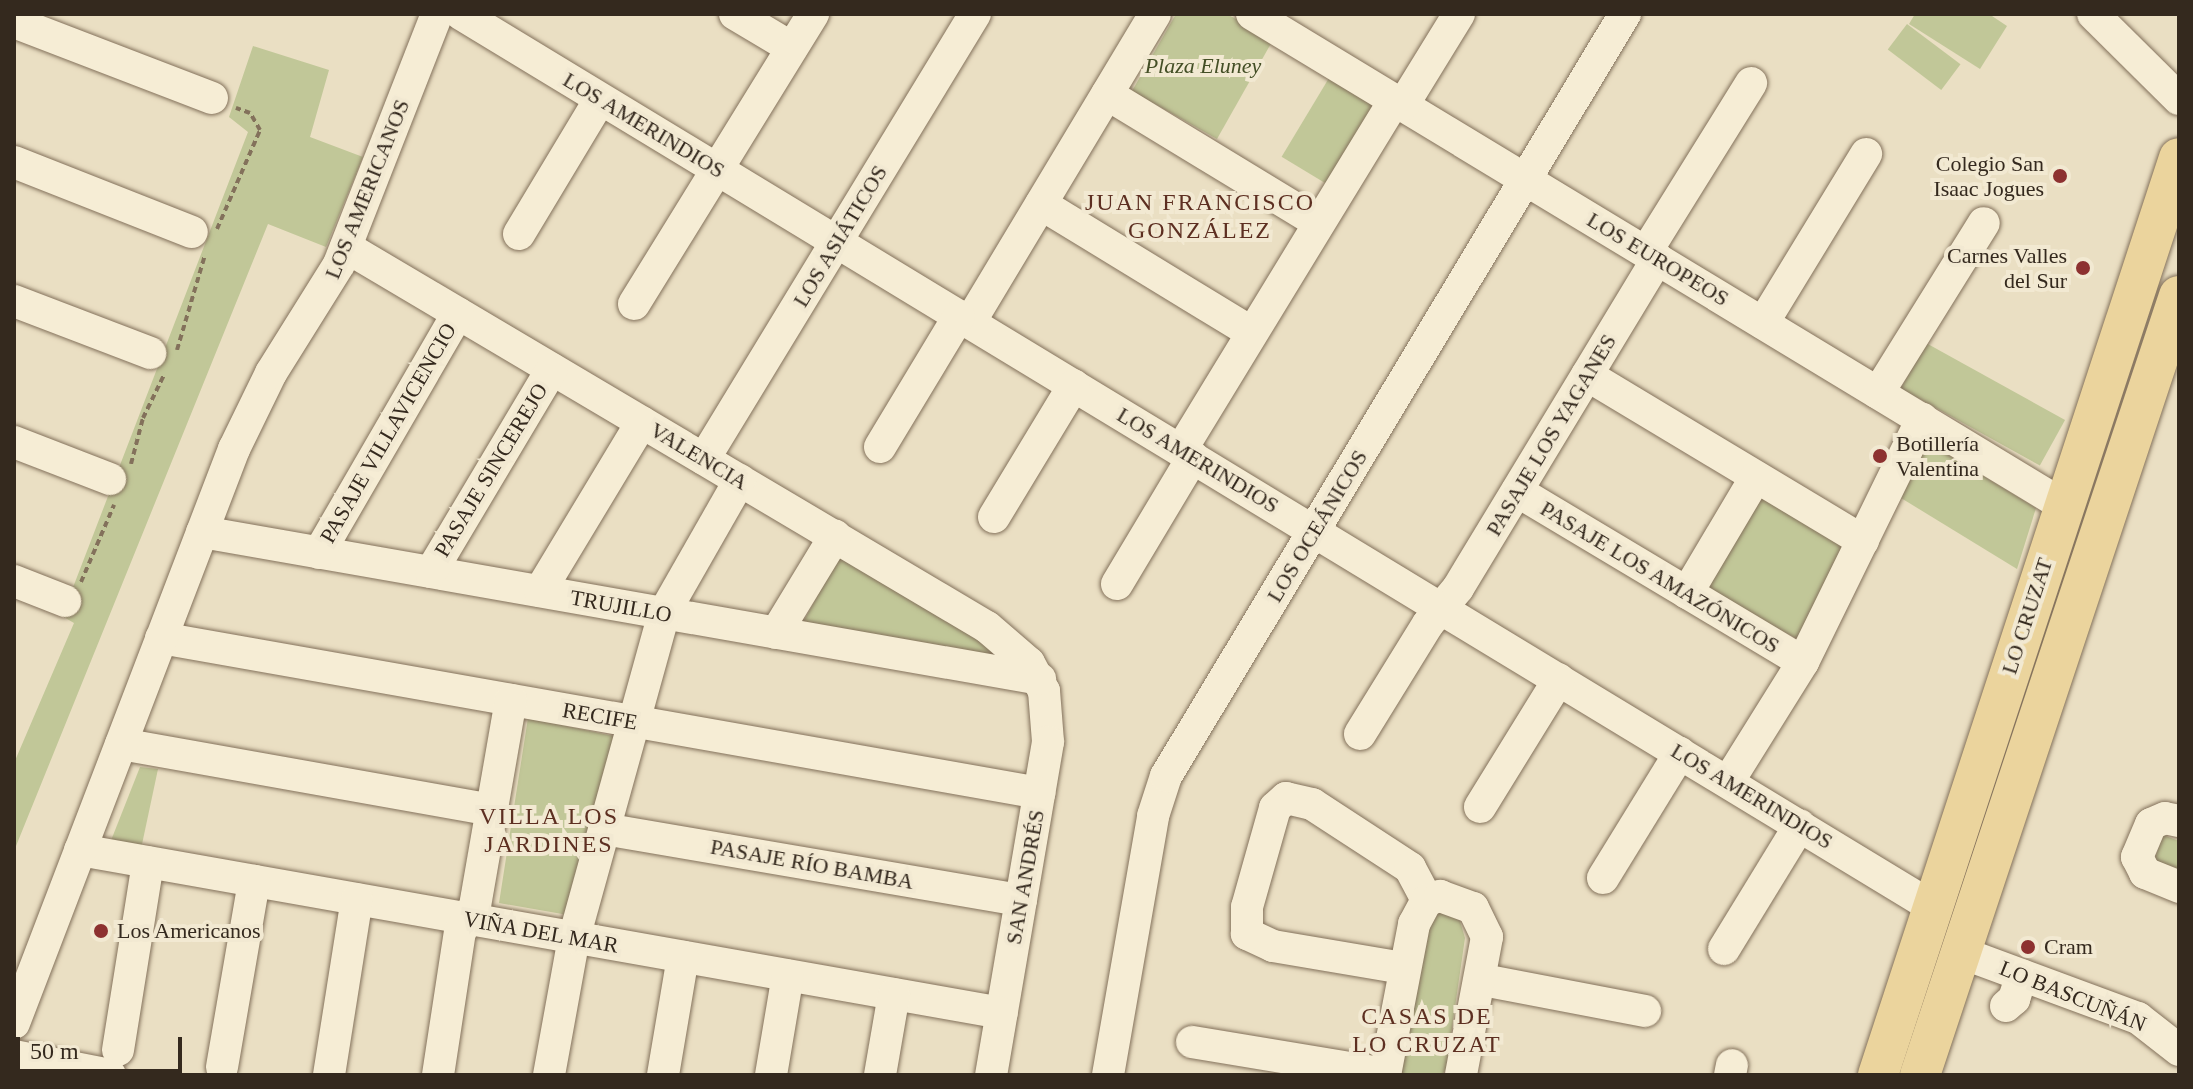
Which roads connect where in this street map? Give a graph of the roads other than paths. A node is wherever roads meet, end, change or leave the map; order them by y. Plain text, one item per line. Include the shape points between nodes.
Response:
1 (437, 14) edge
2 (461, 14) edge
3 (735, 14) edge
4 (813, 14) edge
5 (975, 14) edge
6 (1155, 14) edge
7 (1252, 14) edge
8 (1459, 14) edge
9 (1625, 14) edge
10 (2093, 14) edge
11 (14, 22) edge
12 (1289, 23) edge
13 (792, 48) junction
14 (1751, 83) dead end
15 (1107, 94) junction
16 (212, 98) road end
17 (600, 99) junction
18 (2179, 99) edge
19 (1399, 103) junction
20 (1866, 154) dead end
21 (2179, 158) edge
22 (14, 162) edge
23 (717, 169) junction
24 (1526, 179) junction
25 (1041, 204) junction
26 (1319, 223) junction
27 (1984, 223) dead end
28 (192, 232) dead end
29 (519, 234) dead end
30 (837, 242) junction
31 (346, 247) junction
32 (1651, 255) junction
33 (2179, 296) edge
34 (14, 301) edge
35 (634, 304) dead end
36 (458, 313) junction
37 (964, 319) junction
38 (1763, 323) junction
39 (1252, 333) junction
40 (150, 353) dead end
41 (552, 369) junction
42 (1587, 375) junction
43 (1074, 385) junction
44 (1878, 393) junction
45 (1922, 419) junction
46 (642, 422) junction
47 (14, 442) edge
48 (880, 447) dead end
49 (1187, 454) junction
50 (704, 459) junction
51 (1756, 477) junction
52 (110, 479) dead end
53 (740, 480) junction
54 (1517, 491) junction
55 (2063, 505) junction
56 (994, 517) dead end
57 (1314, 530) junction
58 (202, 532) junction
59 (835, 536) junction
60 (1863, 541) junction
61 (319, 553) junction
62 (431, 572) junction
63 (14, 581) edge
64 (1117, 584) dead end
65 (540, 591) junction
66 (1687, 593) junction
67 (65, 601) dead end
68 (1441, 608) junction
69 (664, 613) junction
70 (776, 633) junction
71 (161, 638) junction
72 (1803, 662) junction
73 (1040, 679) junction
74 (1559, 679) junction
75 (511, 700) junction
76 (633, 721) junction
77 (1360, 734) dead end
78 (121, 744) junction
79 (1680, 753) junction
80 (1728, 782) junction
81 (1039, 793) junction
82 (1480, 807) dead end
83 (1966, 808) junction
84 (492, 810) junction
85 (2006, 819) junction
86 (2179, 821) edge
87 (1800, 825) junction
88 (604, 829) junction
89 (80, 850) junction
90 (148, 862) junction
91 (1603, 878) dead end
92 (254, 881) junction
93 (2179, 887) edge
94 (357, 899) junction
95 (1021, 900) junction
96 (1427, 900) junction
97 (1934, 908) junction
98 (468, 919) junction
99 (574, 938) junction
100 (1724, 949) dead end
101 (1962, 953) junction
102 (683, 957) junction
103 (1403, 968) junction
104 (788, 975) junction
105 (2022, 975) junction
106 (1483, 980) junction
107 (894, 994) junction
108 (2006, 1006) dead end
109 (1645, 1011) dead end
110 (1002, 1013) junction
111 (14, 1023) edge
112 (1192, 1042) dead end
113 (2179, 1050) edge
114 (14, 1056) edge
115 (114, 1062) edge
116 (222, 1067) dead end
117 (1385, 1074) edge
118 (329, 1075) edge
119 (438, 1075) edge
120 (549, 1075) edge
121 (663, 1075) edge
122 (771, 1075) edge
123 (880, 1075) edge
124 (991, 1075) edge
125 (1108, 1075) edge
126 (1461, 1075) edge
127 (1878, 1075) edge
128 (1920, 1075) edge

1 - 31 street, LOS AMERICANOS
2 - 17 street, LOS AMERINDIOS
3 - 13 street
4 - 13 street
5 - 30 street, LOS ASIÁTICOS
6 - 15 street
7 - 12 street, LOS EUROPEOS
8 - 19 street
9 - 24 street, LOS OCEÁNICOS
10 - 18 street
11 - 16 street
12 - 19 street, LOS EUROPEOS
13 - 23 street
14 - 32 street, PASAJE LOS YAGANES
15 - 25 street
15 - 26 street
17 - 23 street, LOS AMERINDIOS
17 - 29 street
19 - 24 street, LOS EUROPEOS
19 - 26 street
20 - 38 street
21 - 55 main road, LO CRUZAT
22 - 28 street
23 - 30 street, LOS AMERINDIOS
23 - 35 street
24 - 32 street, LOS EUROPEOS
24 - 57 street, LOS OCEÁNICOS
25 - 37 street
25 - 39 street
26 - 39 street
27 - 44 street
30 - 37 street, LOS AMERINDIOS
30 - 50 street, LOS ASIÁTICOS
31 - 36 street, VALENCIA
31 - 58 street, LOS AMERICANOS via 257,398
32 - 38 street, LOS EUROPEOS
32 - 42 street, PASAJE LOS YAGANES
33 - 85 main road, LO CRUZAT
34 - 40 street
36 - 41 street, VALENCIA
36 - 61 street, PASAJE VILLAVICENCIO
37 - 43 street, LOS AMERINDIOS
37 - 48 street
38 - 44 street, LOS EUROPEOS
39 - 49 street
41 - 46 street, VALENCIA
41 - 62 street, PASAJE SINCEREJO
42 - 51 street
42 - 54 street, PASAJE LOS YAGANES
43 - 49 street, LOS AMERINDIOS
43 - 56 street
44 - 45 street, LOS EUROPEOS
45 - 55 street, LOS EUROPEOS
45 - 60 street
46 - 50 street, VALENCIA
46 - 65 street
47 - 52 street
49 - 57 street, LOS AMERINDIOS
49 - 64 street
50 - 53 street, VALENCIA
51 - 60 street
51 - 66 street
53 - 59 street, VALENCIA
53 - 69 street
54 - 66 street, PASAJE LOS AMAZÓNICOS
54 - 68 street, PASAJE LOS YAGANES
55 - 83 main road, LO CRUZAT
57 - 68 street, LOS AMERINDIOS
57 - 125 street, LOS OCEÁNICOS via 1176,758 1159,795
58 - 61 street, TRUJILLO
58 - 71 street, LOS AMERICANOS
59 - 70 street
59 - 73 street, VALENCIA via 1003,637
60 - 72 street
61 - 62 street, TRUJILLO
62 - 65 street, TRUJILLO
63 - 67 street
65 - 69 street, TRUJILLO
66 - 72 street, PASAJE LOS AMAZÓNICOS
68 - 74 street, LOS AMERINDIOS
68 - 77 street, PASAJE LOS YAGANES
69 - 70 street, TRUJILLO
69 - 76 street
70 - 73 street, TRUJILLO
71 - 75 street, RECIFE
71 - 78 street, LOS AMERICANOS
72 - 80 street
73 - 81 street, SAN ANDRÉS via 1048,723
74 - 79 street, LOS AMERINDIOS
74 - 82 street
75 - 76 street, RECIFE
75 - 84 street
76 - 81 street, RECIFE
76 - 88 street
78 - 84 street
78 - 89 street, LOS AMERICANOS
79 - 80 street, LOS AMERINDIOS
79 - 91 street
80 - 87 street, LOS AMERINDIOS
81 - 95 street, SAN ANDRÉS
83 - 85 main road via 1988,805
83 - 97 main road, LO CRUZAT
84 - 98 street via 475,906
85 - 101 main road, LO CRUZAT
86 - 93 street via 2165,818 2151,824 2137,857 2145,873
87 - 97 street, LOS AMERINDIOS
87 - 100 street
88 - 95 street, PASAJE RÍO BAMBA
88 - 99 street
89 - 90 street, VIÑA DEL MAR
89 - 111 street, LOS AMERICANOS
90 - 92 street, VIÑA DEL MAR
90 - 115 street
92 - 94 street, VIÑA DEL MAR
92 - 116 street
94 - 98 street, VIÑA DEL MAR
94 - 118 street
95 - 110 street, SAN ANDRÉS
96 - 103 street via 1414,924
96 - 103 street via 1410,868 1312,804 1286,798 1270,818 1247,907 1247,934 1273,946
96 - 106 street via 1454,898 1481,916 1487,937
97 - 127 main road, LO CRUZAT
98 - 99 street, VIÑA DEL MAR
98 - 119 street via 460,932
99 - 102 street, VIÑA DEL MAR
99 - 120 street
101 - 105 street, LO BASCUÑÁN
101 - 128 main road, LO CRUZAT
102 - 104 street, VIÑA DEL MAR
102 - 121 street
103 - 117 street
104 - 107 street, VIÑA DEL MAR
104 - 122 street
105 - 108 street
105 - 113 street, LO BASCUÑÁN via 2138,1018
106 - 109 street
106 - 126 street
107 - 110 street, VIÑA DEL MAR
107 - 123 street
110 - 124 street, SAN ANDRÉS
112 - 117 street
114 - 115 street

